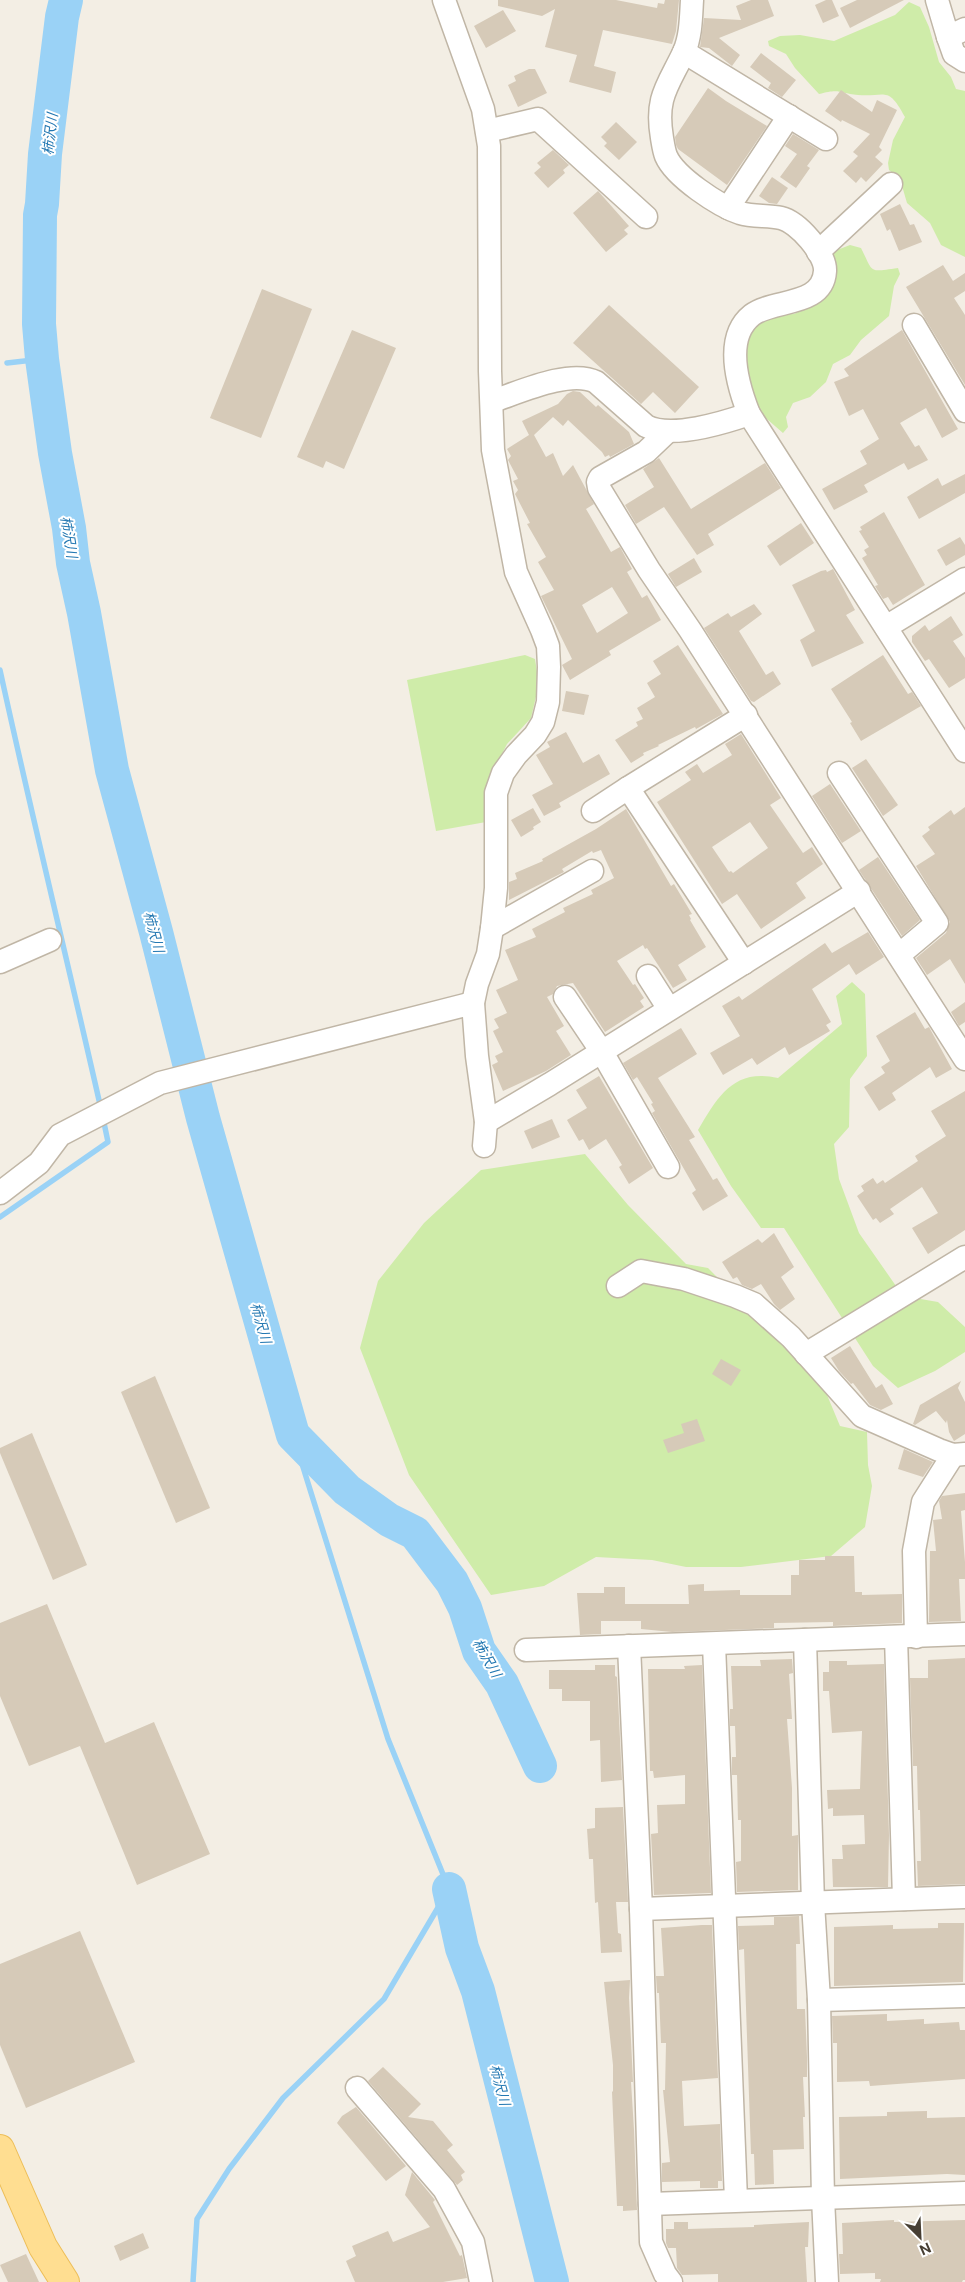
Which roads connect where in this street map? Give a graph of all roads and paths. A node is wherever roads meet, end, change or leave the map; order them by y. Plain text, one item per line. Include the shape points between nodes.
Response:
1 (444, 0) edge
2 (692, 0) edge
3 (937, 0) edge
4 (957, 33) edge
5 (684, 52) junction
6 (965, 61) edge
7 (789, 116) junction
8 (488, 131) junction
9 (826, 139) dead end
10 (891, 184) dead end
11 (728, 208) junction
12 (646, 217) dead end
13 (818, 252) junction
14 (914, 325) dead end
15 (492, 401) junction
16 (965, 411) edge
17 (749, 414) junction
18 (667, 432) junction
19 (965, 579) edge
20 (886, 628) junction
21 (746, 716) junction
22 (965, 751) edge
23 (839, 774) dead end
24 (628, 788) junction
25 (593, 811) dead end
26 (592, 871) dead end
27 (859, 891) junction
28 (492, 928) junction
29 (50, 940) dead end
30 (899, 955) junction
31 (0, 962) edge
32 (744, 963) junction
33 (648, 976) dead end
34 (565, 997) dead end
35 (473, 1003) junction
36 (670, 1009) junction
37 (602, 1052) junction
38 (965, 1059) edge
39 (486, 1122) junction
40 (484, 1146) dead end
41 (668, 1167) dead end
42 (0, 1193) edge
43 (965, 1257) edge
44 (618, 1286) dead end
45 (806, 1354) junction
46 (959, 1454) edge
47 (965, 1634) edge
48 (906, 1637) junction
49 (805, 1640) junction
50 (714, 1644) junction
51 (629, 1646) junction
52 (526, 1650) dead end
53 (965, 1897) edge
54 (904, 1900) junction
55 (813, 1903) junction
56 (726, 1906) junction
57 (641, 1909) junction
58 (965, 1996) edge
59 (819, 2000) junction
60 (357, 2088) dead end
61 (0, 2149) edge
62 (965, 2193) edge
63 (823, 2198) junction
64 (736, 2200) junction
65 (650, 2204) junction
66 (65, 2282) edge
67 (482, 2282) edge
68 (672, 2282) edge
69 (827, 2282) edge

1 - 8 street
2 - 5 street
3 - 4 street
4 - 6 street via 954,54
5 - 7 street
5 - 11 street via 665,89 660,107 666,156 684,178
7 - 9 street
7 - 11 street
8 - 12 street via 538,119
8 - 15 street
10 - 13 street
11 - 13 street via 742,214 790,221 807,236
13 - 17 street via 825,270 817,289 808,296 766,307 751,315 742,328 736,348 736,374
14 - 16 street
15 - 18 street via 572,377 587,377 646,426
15 - 28 street via 493,450 516,572 545,638 549,667 548,702 543,722 503,773 496,794 496,881
17 - 18 street
17 - 20 street
18 - 21 street via 646,452 600,478 599,488
19 - 20 street
20 - 22 street
21 - 24 street
21 - 27 street
23 - 30 street via 936,922
24 - 25 street
24 - 32 street
26 - 28 street
27 - 30 street
27 - 32 street
28 - 35 street via 488,954
29 - 31 street
30 - 38 street
32 - 36 street
33 - 36 street
34 - 37 street
35 - 39 street
35 - 42 street via 160,1083 60,1135 39,1163
36 - 37 street
37 - 39 street
37 - 41 street
39 - 40 street
43 - 45 street
44 - 45 street via 641,1271 684,1279 735,1296 761,1310
45 - 46 street via 862,1416 919,1442
46 - 48 street via 923,1502 914,1551
47 - 48 street
48 - 49 street
48 - 54 street
49 - 50 street
49 - 55 street
50 - 51 street
50 - 56 street
51 - 52 street
51 - 57 street
53 - 54 street
54 - 55 street
55 - 56 street
55 - 59 street
56 - 57 street
56 - 64 street
57 - 65 street
58 - 59 street
59 - 63 street
60 - 67 street via 444,2189 473,2242
61 - 66 main road via 43,2247
62 - 63 street
63 - 64 street
63 - 69 street
64 - 65 street
65 - 68 street via 651,2242 655,2256

